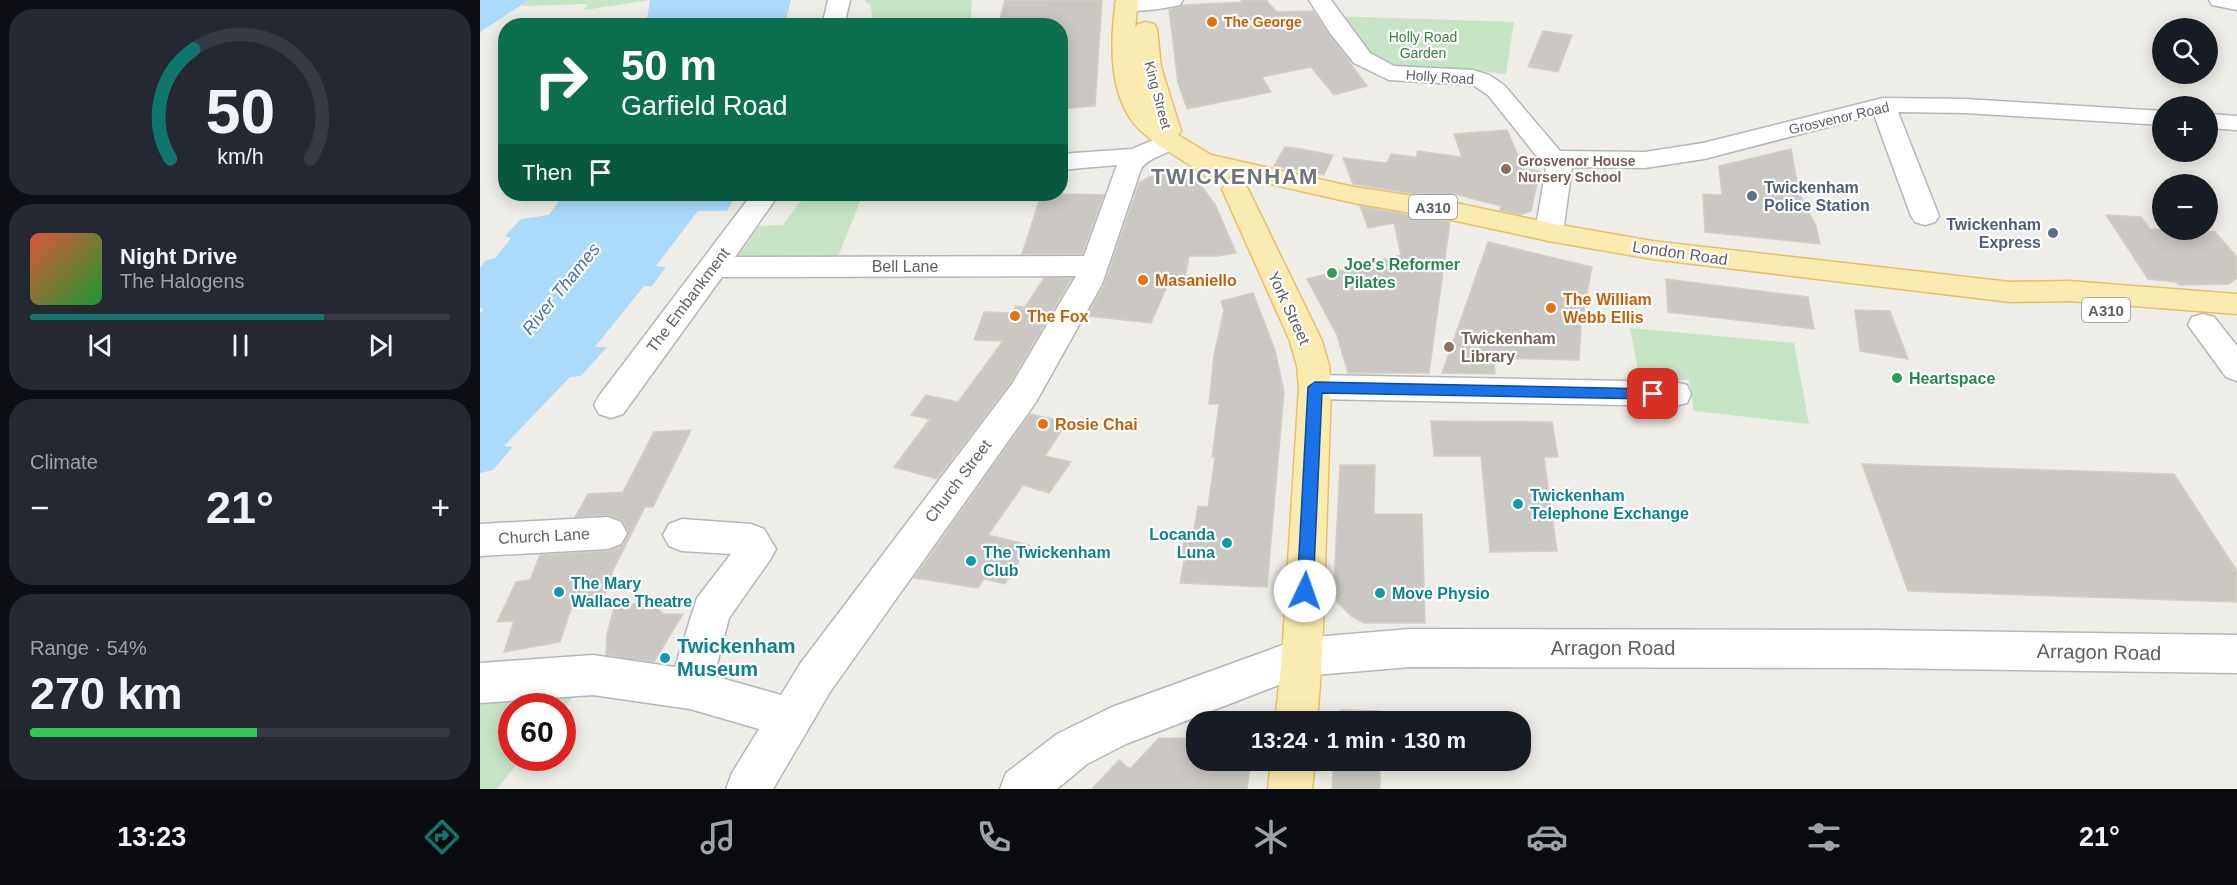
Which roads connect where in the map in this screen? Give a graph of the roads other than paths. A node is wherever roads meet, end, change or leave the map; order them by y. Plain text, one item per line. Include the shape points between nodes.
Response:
1 (1172, 0) edge
2 (1320, 0) edge
3 (2220, 0) edge
4 (1137, 1) edge
5 (2237, 4) edge
6 (1883, 105) junction
7 (2152, 117) edge
8 (2218, 122) edge
9 (2237, 123) edge
10 (1170, 141) junction
11 (1137, 156) junction
12 (1554, 159) junction
13 (1068, 161) edge
14 (1201, 161) junction
15 (1234, 189) junction
16 (1354, 195) junction
17 (760, 201) edge
18 (1925, 216) dead end
19 (1549, 232) junction
20 (1095, 266) junction
21 (715, 267) junction
22 (2237, 304) edge
23 (2194, 313) junction
24 (2237, 326) edge
25 (2237, 369) edge
26 (1315, 387) junction
27 (1676, 394) dead end
28 (610, 405) dead end
29 (608, 533) dead end
30 (682, 535) dead end
31 (480, 540) edge
32 (2237, 654) edge
33 (1302, 657) junction
34 (480, 682) edge
35 (690, 689) junction
36 (1297, 711) edge
37 (791, 718) junction
38 (1292, 771) edge
39 (748, 789) edge
40 (1022, 789) edge
41 (1290, 789) edge

1 - 4 street
2 - 12 street, Holly Road via 1362,58 1389,73 1464,76 1489,85
3 - 5 street
4 - 10 main road, King Street via 1149,67
6 - 7 street, Grosvenor Road
6 - 12 street, Grosvenor Road via 1704,151 1645,160
6 - 18 street
8 - 9 street
10 - 11 street
10 - 14 main road, London Road / A310
11 - 13 street
11 - 20 street, Church Street via 1128,168
12 - 19 street via 1559,167
14 - 15 main road, London Road / A310
14 - 16 main road, London Road / A310
15 - 16 main road, London Road / A310 via 1283,196
15 - 26 main road, York Street via 1306,341
16 - 19 main road, London Road / A310
17 - 21 street, The Embankment
19 - 23 main road, London Road / A310 via 1688,255 2010,292 2105,310
20 - 21 street, Bell Lane
20 - 37 street, Church Street via 1024,393 815,678
21 - 28 street, The Embankment
22 - 23 main road, London Road / A310
23 - 24 main road, London Road / A310
23 - 25 street
26 - 27 street
26 - 33 main road, York Street
29 - 31 street, Church Lane
30 - 35 street via 751,540 757,549 711,611
32 - 33 street, Arragon Road via 1410,648
33 - 36 main road, York Street
33 - 40 street, Arragon Road via 1112,729 1072,749
34 - 35 street via 594,675
35 - 37 street
37 - 39 street, Church Street
38 - 41 main road

